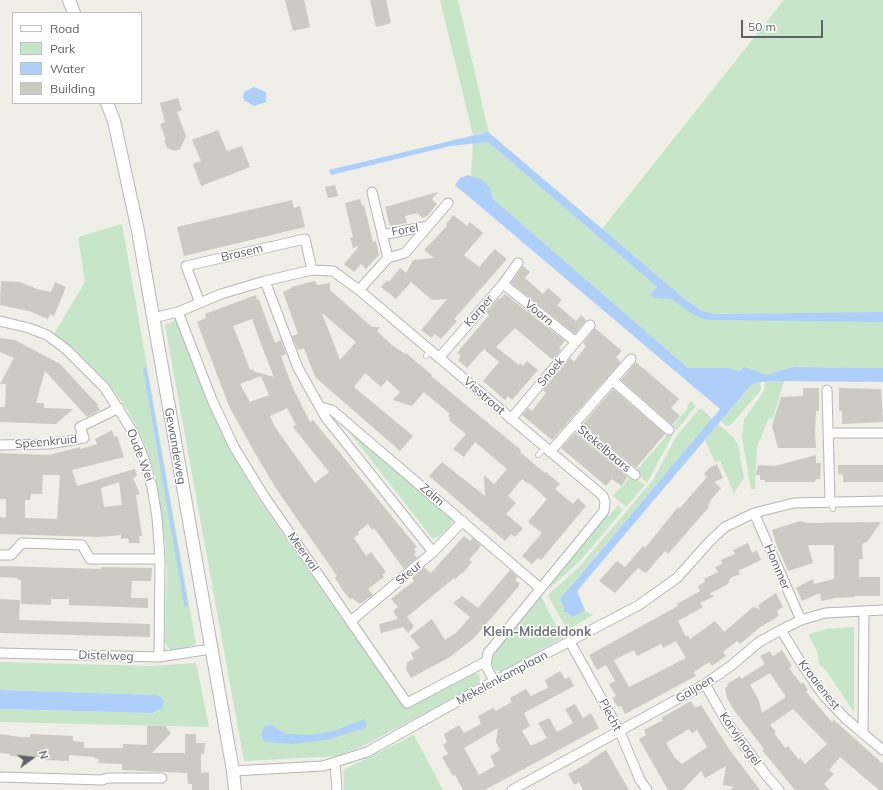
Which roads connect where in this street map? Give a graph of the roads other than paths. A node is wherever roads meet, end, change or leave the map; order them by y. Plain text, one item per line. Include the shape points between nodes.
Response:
1 (69, 0) edge
2 (74, 12) edge
3 (107, 104) edge
4 (372, 192) dead end
5 (448, 203) dead end
6 (428, 226) junction
7 (382, 235) junction
8 (388, 258) junction
9 (518, 262) dead end
10 (312, 270) junction
11 (265, 281) junction
12 (503, 284) junction
13 (353, 288) junction
14 (200, 303) junction
15 (178, 312) junction
16 (153, 318) junction
17 (0, 321) edge
18 (590, 325) dead end
19 (576, 342) junction
20 (438, 358) junction
21 (631, 359) dead end
22 (612, 380) junction
23 (828, 390) dead end
24 (321, 407) junction
25 (119, 408) junction
26 (509, 422) junction
27 (574, 424) junction
28 (669, 430) dead end
29 (828, 433) junction
30 (883, 433) edge
31 (0, 445) edge
32 (544, 451) junction
33 (635, 475) dead end
34 (883, 501) edge
35 (832, 505) junction
36 (754, 512) junction
37 (463, 521) junction
38 (433, 552) junction
39 (0, 555) edge
40 (160, 559) junction
41 (540, 588) junction
42 (883, 610) edge
43 (864, 611) junction
44 (801, 620) junction
45 (351, 621) junction
46 (780, 630) junction
47 (570, 642) junction
48 (211, 649) junction
49 (0, 652) edge
50 (159, 657) junction
51 (485, 662) junction
52 (494, 681) junction
53 (705, 684) junction
54 (620, 732) junction
55 (863, 734) junction
56 (883, 750) edge
57 (335, 763) junction
58 (233, 771) junction
59 (0, 777) edge
60 (162, 778) dead end
61 (102, 780) junction
62 (516, 789) edge
63 (102, 790) edge
64 (234, 790) edge
65 (337, 790) edge
66 (647, 790) edge
67 (779, 790) edge

1 - 2 street
3 - 16 street, Gewandeweg via 114,121 132,198
4 - 7 street, Forel
5 - 6 street, Forel
6 - 7 street, Forel
6 - 8 street, Forel via 405,253
7 - 8 street, Forel
8 - 13 street, Forel
9 - 12 street, Karper
10 - 11 street, Visstraat
10 - 13 street, Visstraat via 333,271
10 - 14 street, Brasem via 305,239 186,266
11 - 14 street, Visstraat
11 - 24 street, Zalm via 298,368
12 - 19 street, Voorn
12 - 20 street, Karper
13 - 20 street, Visstraat via 428,353
14 - 15 street, Visstraat
15 - 16 street, Visstraat
15 - 45 street, Meerval via 212,400 234,447 264,496
16 - 48 street, Gewandeweg
17 - 25 street, Oude Wei via 47,335 67,350 104,387
18 - 19 street, Snoek
19 - 26 street, Snoek
20 - 26 street, Visstraat
21 - 22 street, Stekelbaars
22 - 27 street, Stekelbaars
22 - 28 street
23 - 29 street
24 - 37 street, Zalm via 332,410
24 - 38 street, Zalm via 326,418
25 - 31 street, Speenkruid via 80,427 84,438 49,444
25 - 40 street, Oude Wei via 133,432 152,488
26 - 32 street, Visstraat
27 - 32 street, Stekelbaars
27 - 33 street, Stekelbaars
29 - 30 street
29 - 35 street
32 - 41 street, Visstraat via 602,496 605,507
34 - 35 street, Mekelenkamplaan
35 - 36 street, Mekelenkamplaan via 794,502
36 - 44 street, Hommer
36 - 47 street, Mekelenkamplaan via 725,527 677,578 662,589 639,605
37 - 38 street, Steur
37 - 41 street, Zalm
38 - 45 street, Steur
39 - 40 street via 11,556 22,543 82,545 90,559
40 - 50 street, Oude Wei
41 - 51 street, Visstraat via 488,653
42 - 43 street, Galjoen
43 - 44 street, Galjoen via 824,613
43 - 55 street
44 - 46 street, Galjoen
45 - 51 street, Meerval via 407,703
46 - 53 street, Galjoen via 759,642
46 - 55 street, Kraaienest via 824,695
47 - 52 street, Mekelenkamplaan
47 - 54 street, Plecht
48 - 50 street, Distelweg
48 - 58 street, Gewandeweg
49 - 50 street, Distelweg
51 - 52 street
52 - 57 street, Mekelenkamplaan via 367,752
53 - 54 street, Galjoen
53 - 67 street, Korvijnagel via 726,721
54 - 62 street, Galjoen
54 - 66 street, Plecht via 640,780
55 - 56 street, Kraaienest
57 - 58 street, Mekelenkamplaan via 323,766
57 - 65 street
58 - 64 street, Gewandeweg
59 - 61 street
60 - 61 street
61 - 63 street

